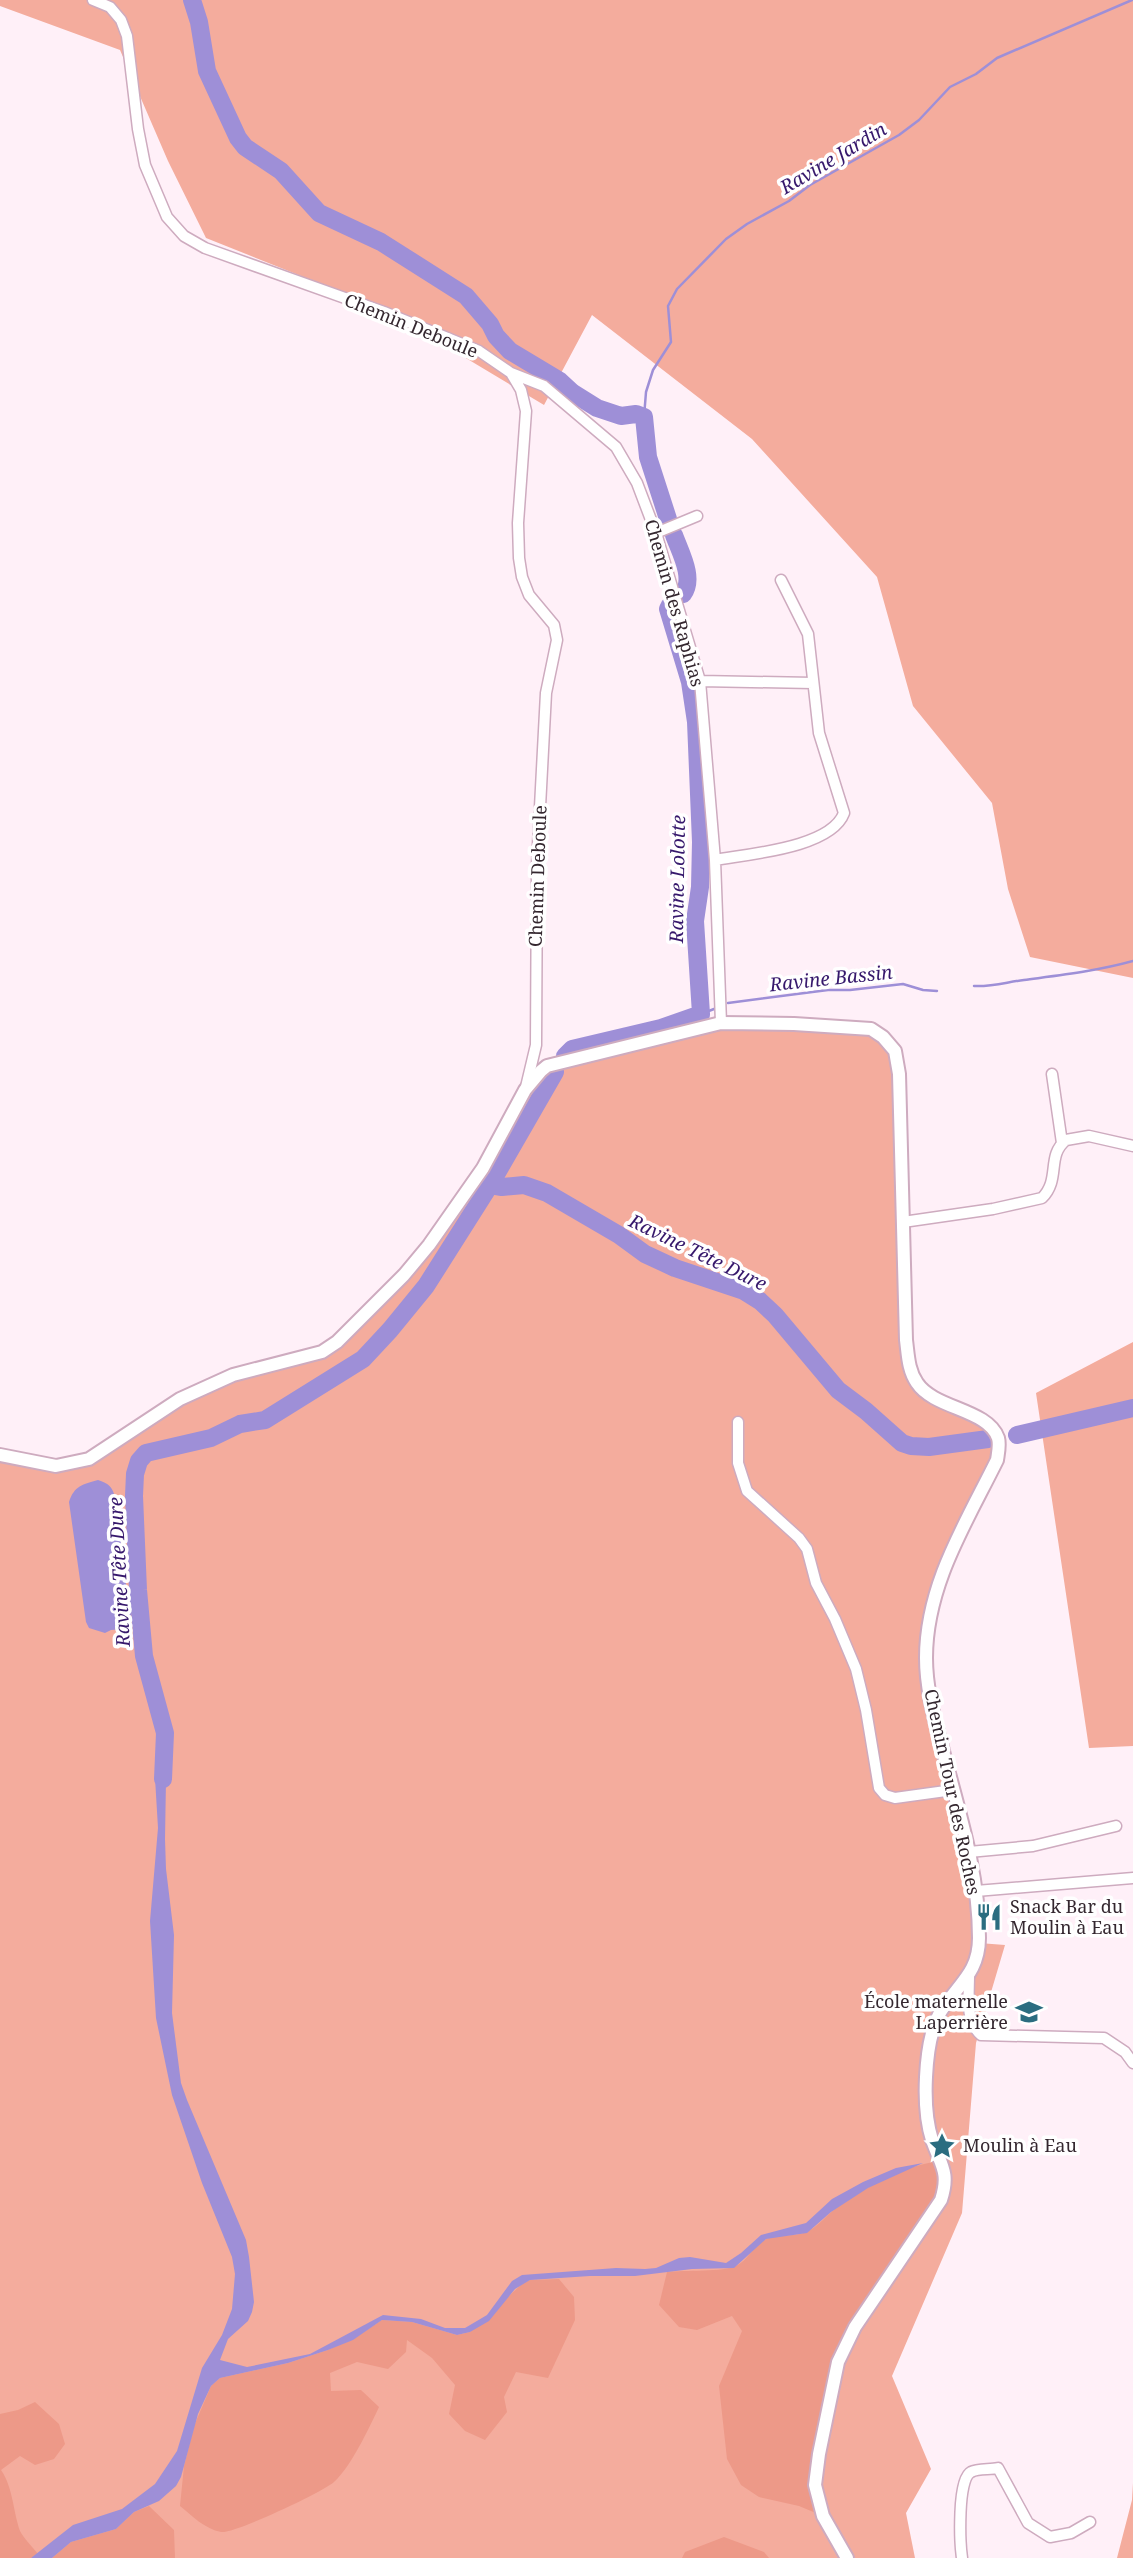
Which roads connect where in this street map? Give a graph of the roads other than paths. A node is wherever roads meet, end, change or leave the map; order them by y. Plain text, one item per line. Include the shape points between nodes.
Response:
1 (93, 0) edge
2 (510, 373) junction
3 (697, 516) dead end
4 (656, 533) junction
5 (781, 580) dead end
6 (700, 681) junction
7 (813, 683) junction
8 (715, 860) junction
9 (721, 1023) junction
10 (1052, 1074) dead end
11 (525, 1090) junction
12 (1062, 1143) junction
13 (1133, 1146) edge
14 (903, 1222) junction
15 (738, 1422) dead end
16 (0, 1455) edge
17 (953, 1790) junction
18 (1116, 1826) dead end
19 (969, 1852) junction
20 (1133, 1878) edge
21 (976, 1891) junction
22 (969, 1976) junction
23 (1133, 2063) edge
24 (1090, 2522) dead end
25 (847, 2558) edge
26 (962, 2558) edge

1 - 2 street, Chemin Deboule via 110,7 121,20 145,164 167,216 184,236 205,248 443,335 479,351
2 - 4 street, Chemin des Raphias via 544,386 616,447 637,483
2 - 11 street, Chemin Deboule via 521,390 526,411 518,523 522,578 529,595 554,625 557,640 546,693 537,864 536,1045
3 - 4 street
4 - 6 street, Chemin des Raphias
5 - 7 street via 808,634
6 - 7 street
6 - 8 street, Chemin des Raphias
7 - 8 street via 823,751 844,813 841,820 798,844
8 - 9 street, Chemin des Raphias
9 - 11 street, Chemin Tour des Roches via 556,1063 541,1070
9 - 14 street, Chemin Tour des Roches via 871,1029 883,1037 895,1051 900,1074
10 - 12 street
11 - 16 street, Chemin Tour des Roches via 463,1199 404,1275 337,1342 322,1352 233,1375 180,1399 89,1459 56,1466
12 - 13 street via 1089,1136
12 - 14 street via 1053,1183 1042,1198
14 - 17 street, Chemin Tour des Roches via 906,1340 912,1374 929,1396 981,1419 993,1430 998,1444 997,1460 946,1560 931,1616 926,1657 930,1701
15 - 17 street via 738,1463 747,1491 807,1549 816,1583 856,1669 879,1788 890,1798
17 - 19 street, Chemin Tour des Roches
18 - 19 street via 1033,1846
19 - 21 street, Chemin Tour des Roches
20 - 21 street
21 - 22 street, Chemin Tour des Roches via 979,1944
22 - 23 street via 970,2016 973,2029 981,2035 1104,2038
22 - 25 street, Chemin Tour des Roches via 934,2024 928,2054 930,2129 943,2161 946,2184 941,2200 855,2327 838,2362 815,2485 823,2516
24 - 26 street via 1072,2533 1051,2537 1028,2523 998,2468 971,2472 961,2508

